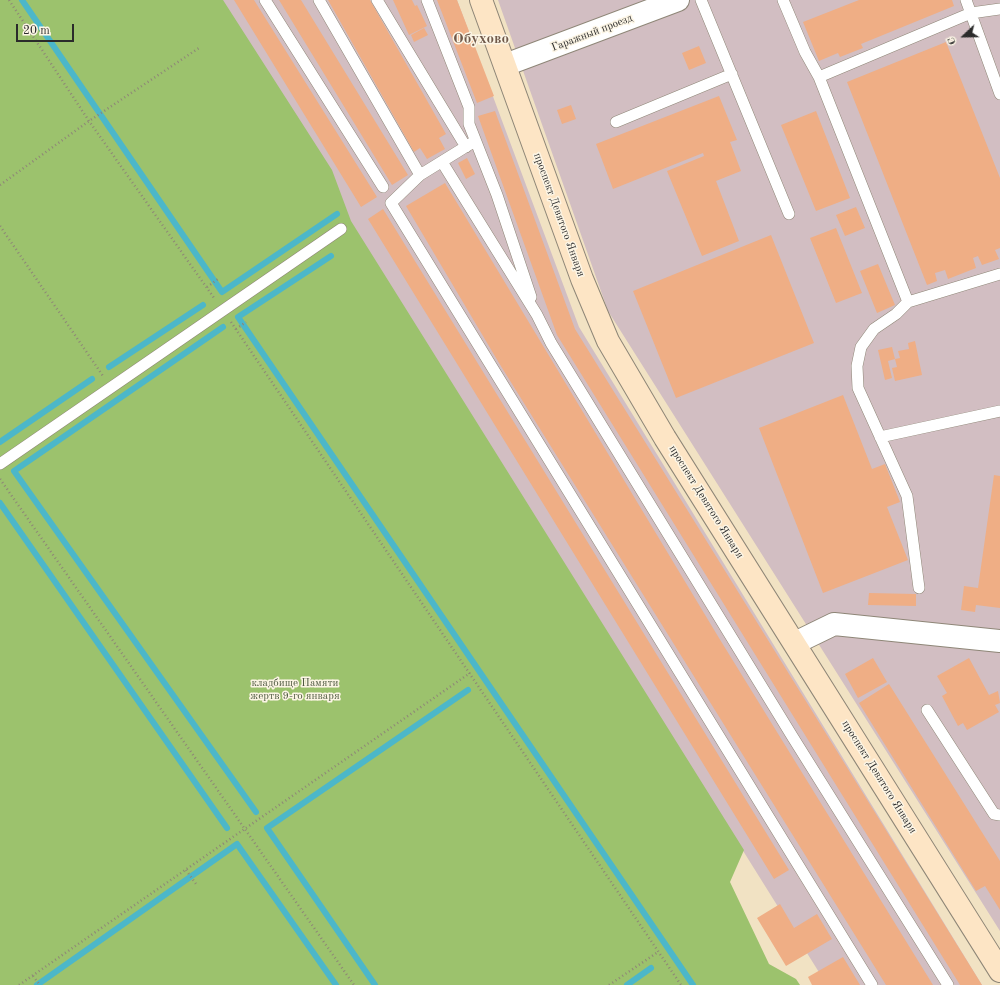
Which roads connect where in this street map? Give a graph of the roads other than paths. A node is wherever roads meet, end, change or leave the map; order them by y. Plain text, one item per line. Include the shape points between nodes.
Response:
1 (265, 0) edge
2 (319, 0) edge
3 (377, 0) edge
4 (427, 0) edge
5 (481, 0) edge
6 (678, 0) edge
7 (701, 0) edge
8 (783, 0) edge
9 (966, 0) edge
10 (1000, 9) edge
11 (971, 13) junction
12 (505, 65) junction
13 (732, 74) junction
14 (819, 77) junction
15 (1000, 94) edge
16 (616, 122) dead end
17 (470, 144) junction
18 (442, 162) junction
19 (420, 175) junction
20 (383, 187) dead end
21 (789, 214) dead end
22 (340, 229) dead end
23 (1000, 274) edge
24 (908, 302) junction
25 (537, 315) junction
26 (1000, 412) edge
27 (880, 437) junction
28 (0, 464) edge
29 (919, 588) dead end
30 (1000, 641) edge
31 (795, 643) junction
32 (927, 710) dead end
33 (1000, 815) edge
34 (1000, 971) edge
35 (872, 985) edge
36 (948, 985) edge

1 - 20 lane
2 - 19 lane
3 - 17 lane
4 - 17 lane via 469,107
5 - 12 street, проспект Девятого Января
6 - 12 street, Гаражный проезд
7 - 13 lane
8 - 14 lane via 805,52
9 - 11 lane
10 - 11 lane
11 - 14 lane
11 - 15 lane
12 - 31 street, проспект Девятого Января via 582,278 608,341
13 - 16 lane
13 - 21 lane
14 - 24 lane
17 - 18 lane
17 - 25 lane via 497,195
18 - 19 lane
18 - 25 lane
19 - 35 lane via 391,202
22 - 28 lane
23 - 24 lane
24 - 27 lane via 874,329 861,347 857,366 858,388
25 - 36 lane via 555,350
26 - 27 lane
27 - 29 lane via 907,496
30 - 31 street via 834,624
31 - 34 street, проспект Девятого Января
32 - 33 lane via 994,814

